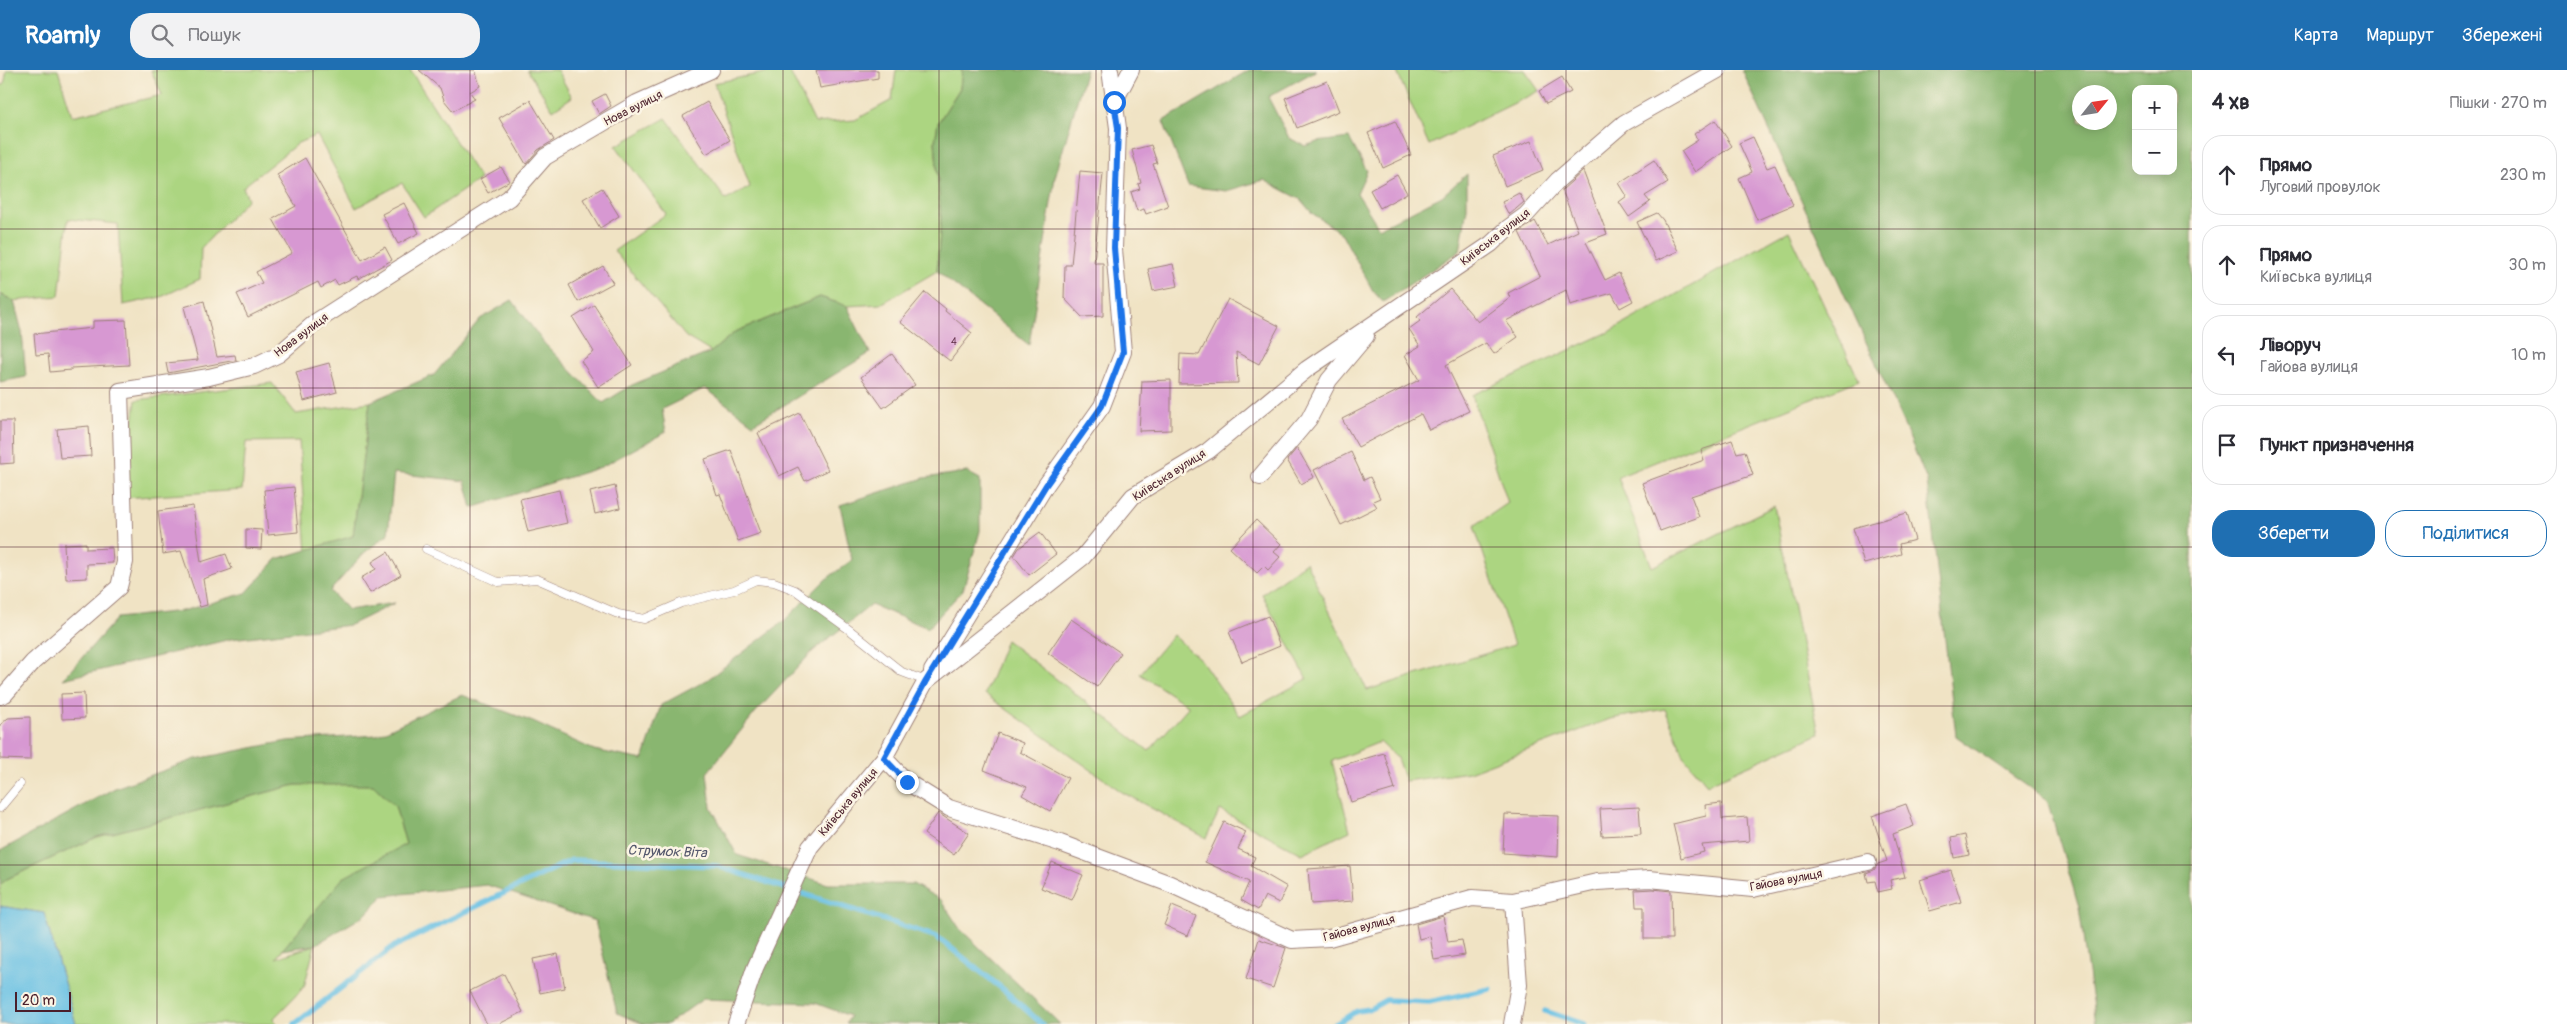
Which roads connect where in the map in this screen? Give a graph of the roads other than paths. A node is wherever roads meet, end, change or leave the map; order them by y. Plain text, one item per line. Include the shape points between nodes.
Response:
1 (711, 70) edge
2 (1110, 70) edge
3 (1131, 70) edge
4 (1718, 70) edge
5 (1114, 102) junction
6 (1376, 324) junction
7 (1260, 477) dead end
8 (426, 549) dead end
9 (926, 681) junction
10 (0, 696) edge
11 (884, 758) junction
12 (20, 784) dead end
13 (0, 808) edge
14 (1868, 862) dead end
15 (1513, 901) junction
16 (736, 1024) edge
17 (1512, 1024) edge

1 - 10 street, Нова вулиця via 637,103 545,156 509,198 317,321 279,354 254,366 227,373 120,391 126,562 119,586 33,662
2 - 5 street
3 - 5 street
4 - 6 street, Київська вулиця via 1624,123 1491,244
5 - 9 street via 1118,128 1114,248 1123,352 1102,406 1046,485
6 - 7 street via 1329,380 1309,418
6 - 9 street, Київська вулиця via 1306,368 1208,451 1133,496 1082,557
8 - 9 lane via 498,582 537,579 618,614 644,620 680,603 734,590 756,580 774,582 795,590 902,672
9 - 11 street, Київська вулиця
11 - 15 street, Гайова вулиця via 907,782 949,808 1060,842 1170,884 1292,940 1329,938 1472,898
11 - 16 street, Київська вулиця via 810,847 755,968
12 - 13 lane
14 - 15 street, Гайова вулиця via 1753,889 1649,879 1597,882
15 - 17 street via 1519,985

